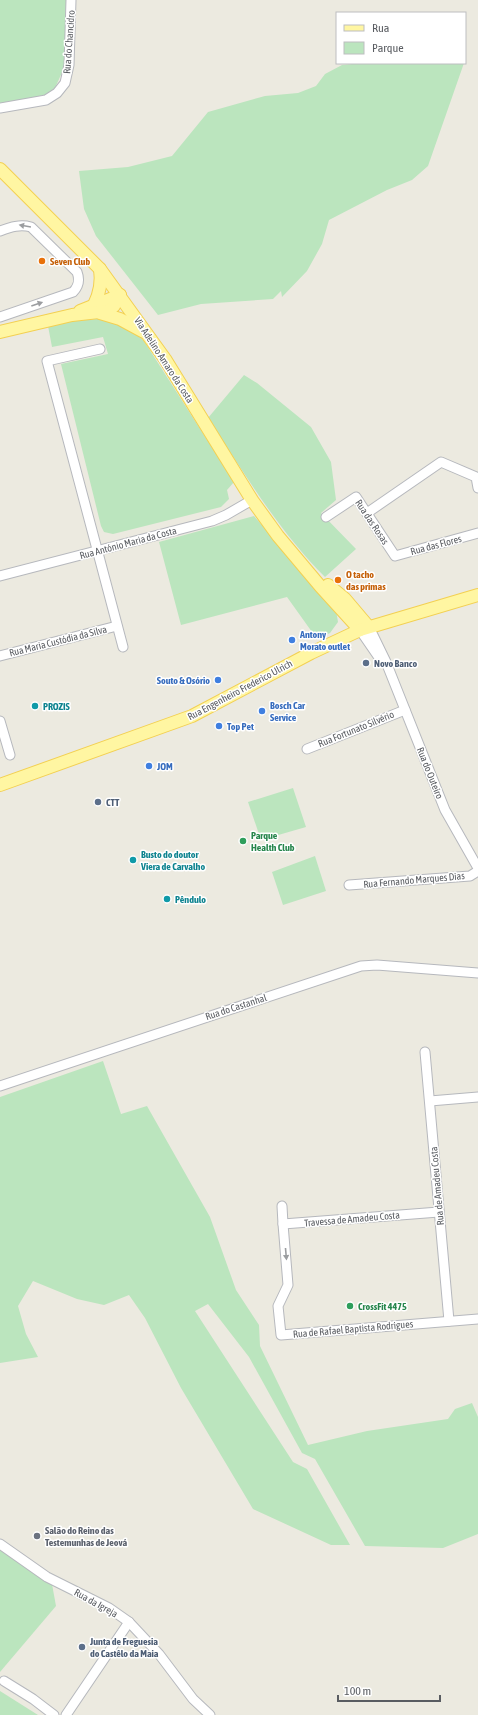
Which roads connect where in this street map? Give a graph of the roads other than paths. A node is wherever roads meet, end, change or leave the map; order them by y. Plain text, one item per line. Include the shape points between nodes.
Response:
1 (71, 0) edge
2 (0, 108) edge
3 (0, 169) edge
4 (0, 231) edge
5 (100, 269) junction
6 (120, 295) junction
7 (97, 309) junction
8 (0, 317) edge
9 (0, 332) edge
10 (150, 337) junction
11 (100, 349) dead end
12 (478, 488) edge
13 (252, 500) junction
14 (367, 513) junction
15 (326, 517) dead end
16 (478, 533) edge
17 (98, 551) junction
18 (395, 556) joint
19 (306, 569) junction
20 (0, 576) edge
21 (478, 594) edge
22 (344, 613) junction
23 (117, 626) junction
24 (365, 629) junction
25 (344, 638) junction
26 (123, 647) dead end
27 (0, 656) edge
28 (404, 710) junction
29 (0, 721) edge
30 (307, 749) dead end
31 (10, 755) dead end
32 (0, 785) edge
33 (478, 870) edge
34 (350, 885) dead end
35 (478, 973) edge
36 (425, 1052) dead end
37 (0, 1086) edge
38 (478, 1097) edge
39 (430, 1101) junction
40 (282, 1206) dead end
41 (439, 1212) junction
42 (283, 1224) junction
43 (478, 1319) edge
44 (449, 1321) junction
45 (0, 1544) edge
46 (129, 1622) junction
47 (4, 1681) dead end
48 (54, 1715) edge
49 (66, 1715) edge
50 (210, 1715) edge

1 - 2 street, Rua do Chancidro via 69,65 65,83 57,93 46,100
3 - 5 main road, Via Adelino Amaro da Costa
8 -> 4 street via 73,292 79,281 76,272 31,227 18,225
5 - 6 main road, Via Adelino Amaro da Costa
5 - 7 main road via 102,280
6 - 7 main road via 108,311
6 - 10 main road, Via Adelino Amaro da Costa
7 - 9 main road
7 - 10 main road via 138,327
10 - 13 main road, Via Adelino Amaro da Costa
11 - 17 street via 47,361
12 - 14 street via 476,477 441,462
13 - 17 street, Rua António Maria da Costa via 212,521
13 - 19 main road, Via Adelino Amaro da Costa
14 - 15 street, Rua das Rosas via 356,497
14 - 18 street, Rua das Rosas
16 - 18 street, Rua das Flores
17 - 20 street, Rua António Maria da Costa
17 - 23 street
19 - 22 main road, Via Adelino Amaro da Costa
19 - 24 main road, Via Adelino Amaro da Costa via 345,599
21 - 24 main road, Rua Engenheiro Frederico Ulrich
22 - 24 main road, Via Adelino Amaro da Costa
22 - 25 main road
23 - 26 street
23 - 27 street, Rua Maria Custódia da Silva
24 - 25 main road, Rua Engenheiro Frederico Ulrich
24 - 28 street, Rua do Outeiro via 386,662
25 - 32 main road, Rua Engenheiro Frederico Ulrich via 192,716
28 - 30 street, Rua Fortunato Silvério
28 - 33 street, Rua do Outeiro via 445,810
29 - 31 street
33 - 34 street, Rua Fernando Marques Dias via 470,876
35 - 37 street, Rua do Castanhal via 377,964 361,966
36 - 39 street, Rua de Amadeu Costa
38 - 39 street
39 - 41 street, Rua de Amadeu Costa
40 - 42 street
41 - 42 street, Travessa de Amadeu Costa
41 - 44 street, Rua de Amadeu Costa
42 -> 44 street, Rua de Rafael Baptista Rodrigues via 288,1285 278,1306 281,1335
43 - 44 street, Rua de Rafael Baptista Rodrigues
45 - 46 street, Rua da Igreja via 47,1577 109,1608
46 - 49 street
46 - 50 street, Rua da Igreja via 159,1654 193,1699
47 - 48 street

